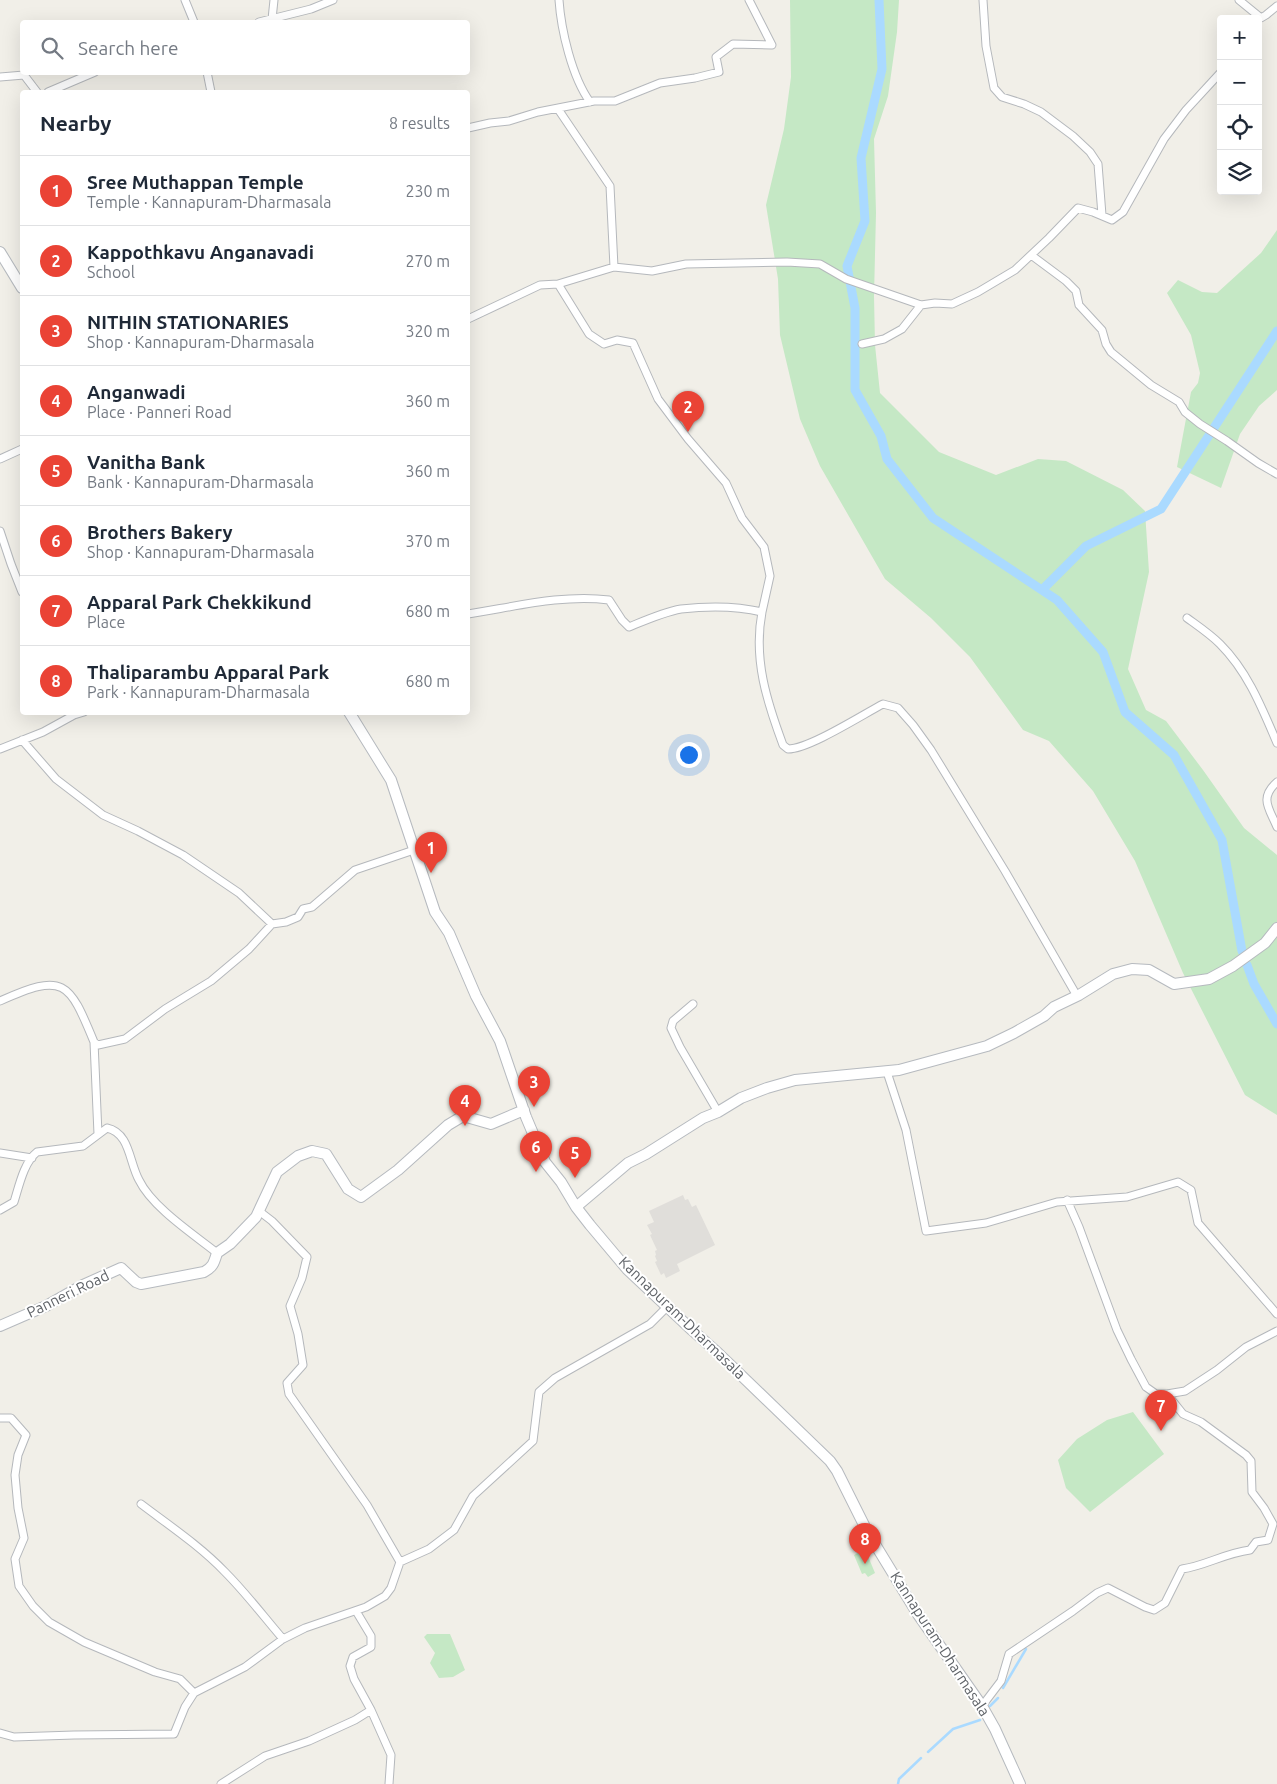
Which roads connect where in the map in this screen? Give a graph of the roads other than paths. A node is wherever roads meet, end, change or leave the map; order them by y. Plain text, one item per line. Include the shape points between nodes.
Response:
1 (185, 0) edge
2 (274, 0) edge
3 (333, 0) edge
4 (560, 0) edge
5 (749, 0) edge
6 (983, 0) edge
7 (1239, 0) edge
8 (1277, 6) edge
9 (1254, 15) edge
10 (1262, 18) edge
11 (272, 19) junction
12 (193, 20) edge
13 (268, 20) edge
14 (24, 75) edge
15 (24, 75) edge
16 (88, 75) edge
17 (208, 75) edge
18 (1217, 76) edge
19 (0, 77) edge
20 (35, 90) edge
21 (53, 90) edge
22 (211, 90) edge
23 (590, 102) junction
24 (558, 108) junction
25 (470, 128) edge
26 (1102, 215) junction
27 (0, 252) edge
28 (1031, 255) junction
29 (614, 267) junction
30 (558, 284) junction
31 (20, 285) edge
32 (920, 305) junction
33 (470, 318) edge
34 (862, 344) dead end
35 (20, 451) edge
36 (0, 459) edge
37 (1277, 474) edge
38 (0, 531) edge
39 (20, 587) edge
40 (762, 612) junction
41 (470, 614) edge
42 (1187, 618) dead end
43 (72, 715) edge
44 (352, 715) edge
45 (22, 740) junction
46 (1277, 743) edge
47 (0, 749) edge
48 (1277, 782) edge
49 (1277, 828) edge
50 (414, 850) junction
51 (272, 924) junction
52 (1277, 928) edge
53 (1077, 996) junction
54 (0, 1001) edge
55 (693, 1004) dead end
56 (94, 1042) junction
57 (886, 1072) junction
58 (524, 1110) junction
59 (718, 1112) junction
60 (98, 1134) junction
61 (0, 1153) edge
62 (32, 1158) junction
63 (1067, 1200) junction
64 (576, 1206) junction
65 (0, 1210) edge
66 (259, 1211) junction
67 (217, 1254) junction
68 (667, 1307) junction
69 (1277, 1314) edge
70 (0, 1326) edge
71 (1277, 1331) edge
72 (1167, 1394) junction
73 (0, 1418) edge
74 (141, 1504) dead end
75 (400, 1562) junction
76 (356, 1611) junction
77 (283, 1639) junction
78 (194, 1693) junction
79 (982, 1706) junction
80 (371, 1710) junction
81 (0, 1733) edge
82 (221, 1784) edge
83 (390, 1784) edge
84 (1020, 1784) edge

1 - 12 street
2 - 11 street
3 - 11 street
4 - 23 street via 562,29 577,78
5 - 23 street via 772,45 733,44 716,57 719,72 660,83 615,101
6 - 26 street via 986,46 994,88 1002,98 1041,112 1090,152 1098,164
7 - 9 street
8 - 10 street
11 - 13 street
14 - 20 street
15 - 19 street
16 - 21 street
17 - 22 street
18 - 26 street via 1164,139 1123,212 1112,220
23 - 24 street
24 - 25 street
24 - 29 street via 610,186
26 - 28 street via 1078,208
27 - 31 main road
28 - 32 street via 1015,270 952,304
28 - 37 street via 1076,290 1079,305 1102,330 1111,352 1151,385 1179,402 1185,412 1214,434
29 - 30 street
29 - 32 street via 652,271 686,264 820,264 850,280
30 - 33 street via 540,285
30 - 40 street via 589,334 604,344 617,340 633,343 658,399 726,483 742,518 764,547 770,576
32 - 34 street via 902,329 884,339
35 - 36 street
38 - 39 street
40 - 41 street via 716,607 680,610 629,626 609,600 592,598 523,604
40 - 53 street via 760,664 766,695 783,745 788,749 802,745 883,704 898,708 951,782
42 - 46 street via 1219,643 1236,662 1261,704
43 - 45 street
44 - 50 main road, Kannapuram-Dharmasala via 391,780
45 - 47 street
45 - 51 street via 56,779 103,815 183,855 239,893
48 - 49 street via 1268,789 1265,800
50 - 51 street via 355,870 298,917
50 - 58 main road, Kannapuram-Dharmasala via 435,912 449,933 500,1041
51 - 56 street via 249,949 211,981 165,1009 125,1039 98,1045
52 - 53 main road via 1265,943 1209,979 1174,984 1149,970 1132,969 1113,974
53 - 57 main road via 987,1046
54 - 56 street via 43,985 63,987 81,1011
55 - 59 street via 673,1021 671,1028
56 - 60 street
57 - 59 main road via 795,1080 741,1098
57 - 63 street via 906,1130 926,1231 986,1223
58 - 64 main road, Kannapuram-Dharmasala via 545,1162
58 - 66 main road, Panneri Road via 491,1124 463,1116 361,1197 348,1189 326,1154 312,1151 298,1156 277,1172
59 - 64 main road via 628,1164
60 - 62 street via 83,1146 37,1152
60 - 67 street via 107,1128 122,1136 145,1191
61 - 62 street
62 - 65 street via 14,1202
63 - 69 street via 1127,1197 1178,1182 1191,1190 1198,1223
63 - 72 street via 1130,1359 1146,1388 1156,1394
64 - 68 main road, Kannapuram-Dharmasala via 627,1269
66 - 67 main road, Panneri Road via 242,1233
66 - 75 street via 307,1257 290,1306 303,1365 287,1383 289,1394 367,1505
67 - 70 main road, Panneri Road via 214,1264 204,1272 141,1284 121,1268
68 - 75 street via 650,1324 555,1378 538,1392 533,1441 473,1496 454,1530 429,1549
68 - 79 main road, Kannapuram-Dharmasala via 830,1461 916,1613
71 - 72 street via 1246,1347 1185,1390
72 - 79 street via 1183,1414 1201,1422 1251,1461 1252,1492 1273,1524 1268,1540 1256,1542 1250,1550 1234,1552 1182,1570 1165,1603 1154,1610 1108,1588 1097,1593 1009,1654 1001,1681
73 - 78 street via 10,1418 26,1435 15,1475 24,1538 15,1559 19,1586 33,1606 49,1622 84,1642 180,1679
74 - 77 street via 215,1562
75 - 76 street via 385,1596
76 - 77 street
76 - 80 street via 371,1636 371,1646 353,1657 350,1666
77 - 78 street via 245,1668
78 - 81 street via 174,1734 14,1738
79 - 84 main road, Kannapuram-Dharmasala
80 - 82 street via 310,1741 265,1756
80 - 83 street via 391,1755

